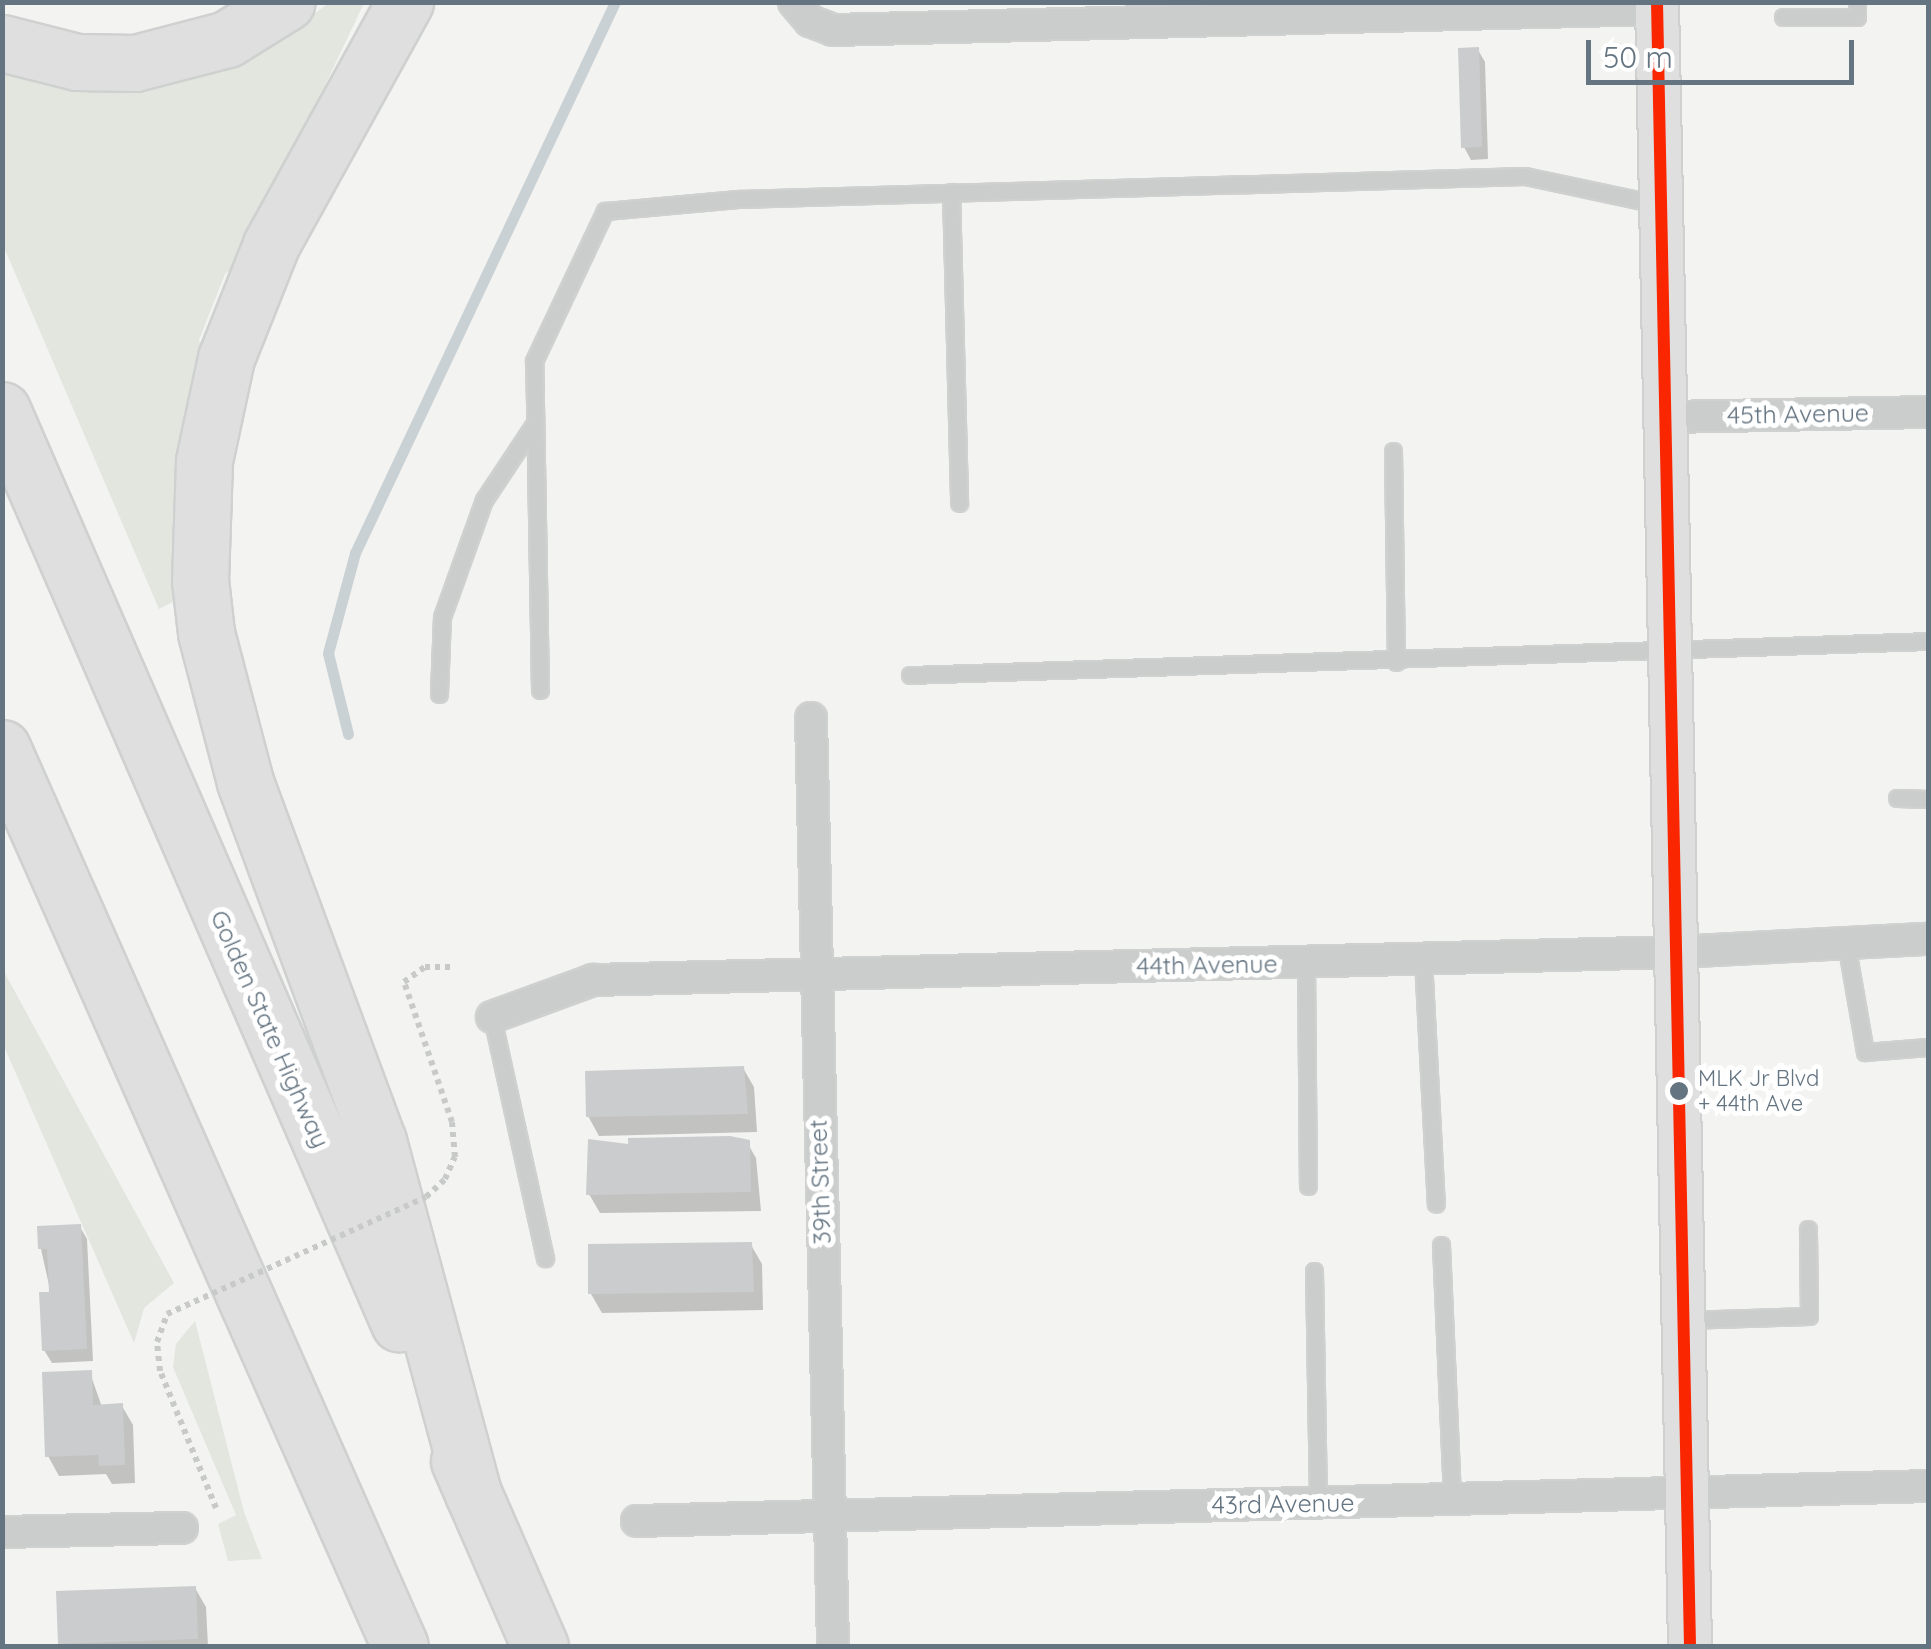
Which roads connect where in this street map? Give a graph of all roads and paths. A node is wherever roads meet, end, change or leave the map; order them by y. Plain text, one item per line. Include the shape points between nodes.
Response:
1 (287, 2) edge
2 (405, 2) edge
3 (794, 2) edge
4 (1856, 2) edge
5 (1657, 6) edge
6 (1783, 17) dead end
7 (2, 43) edge
8 (952, 192) junction
9 (1662, 205) junction
10 (2, 410) edge
11 (1928, 412) edge
12 (1668, 417) junction
13 (535, 424) junction
14 (1393, 451) dead end
15 (959, 503) dead end
16 (1928, 641) edge
17 (1672, 649) junction
18 (1396, 662) junction
19 (910, 675) dead end
20 (540, 690) dead end
21 (439, 694) dead end
22 (811, 718) dead end
23 (2, 748) edge
24 (1897, 798) dead end
25 (1928, 798) edge
26 (2, 799) edge
27 (1928, 939) edge
28 (1846, 943) junction
29 (1677, 952) junction
30 (1423, 959) junction
31 (96, 962) junction
32 (1306, 962) junction
33 (450, 968) dead end
34 (814, 975) junction
35 (492, 1016) joint
36 (1928, 1047) edge
37 (1308, 1186) dead end
38 (1436, 1204) dead end
39 (1808, 1228) dead end
40 (1441, 1245) dead end
41 (545, 1258) dead end
42 (1314, 1271) dead end
43 (1681, 1320) junction
44 (1928, 1486) edge
45 (473, 1494) junction
46 (1685, 1494) junction
47 (1452, 1500) junction
48 (1318, 1503) junction
49 (216, 1508) dead end
50 (830, 1514) junction
51 (636, 1521) dead end
52 (182, 1528) dead end
53 (2, 1532) edge
54 (400, 1646) edge
55 (540, 1646) edge
56 (833, 1646) edge
57 (1690, 1646) edge

1 - 7 highway via 228,39 134,63 77,62
2 - 45 highway via 270,245 226,358 204,461 200,580 206,633 246,782 378,1141
3 - 5 street via 810,21 832,30
4 - 6 lane via 1857,17
5 - 9 street
8 - 9 lane via 1525,176
8 - 13 lane via 605,211 534,361
8 - 15 lane
9 - 12 street
10 - 45 highway, Golden State Highway
11 - 12 street, 45th Avenue
12 - 17 street
13 - 20 lane
13 - 21 lane via 484,500 442,617
14 - 18 lane
16 - 17 lane
17 - 18 lane
17 - 29 street
18 - 19 lane
22 - 34 street, 39th Street
23 - 31 highway
24 - 25 lane
26 - 31 highway
27 - 28 street, 44th Avenue
28 - 29 street, 44th Avenue
28 - 36 lane via 1864,1052
29 - 30 street, 44th Avenue
29 - 43 street
30 - 32 street, 44th Avenue
30 - 38 lane
31 - 54 highway
32 - 34 street, 44th Avenue
32 - 37 lane
33 - 49 path, bridge via 424,967 404,982 452,1122 455,1157 446,1179 426,1197 167,1314 157,1342 160,1371
34 - 35 street, 44th Avenue via 593,980
34 - 50 street, 39th Street
35 - 41 lane
39 - 43 lane via 1809,1316
40 - 47 lane
42 - 48 lane
43 - 46 street
44 - 46 street, 43rd Avenue
45 - 55 highway, Golden State Highway
46 - 47 street, 43rd Avenue
46 - 57 street
47 - 48 street, 43rd Avenue
48 - 50 street, 43rd Avenue
50 - 51 street, 43rd Avenue
50 - 56 street, 39th Street
52 - 53 street

